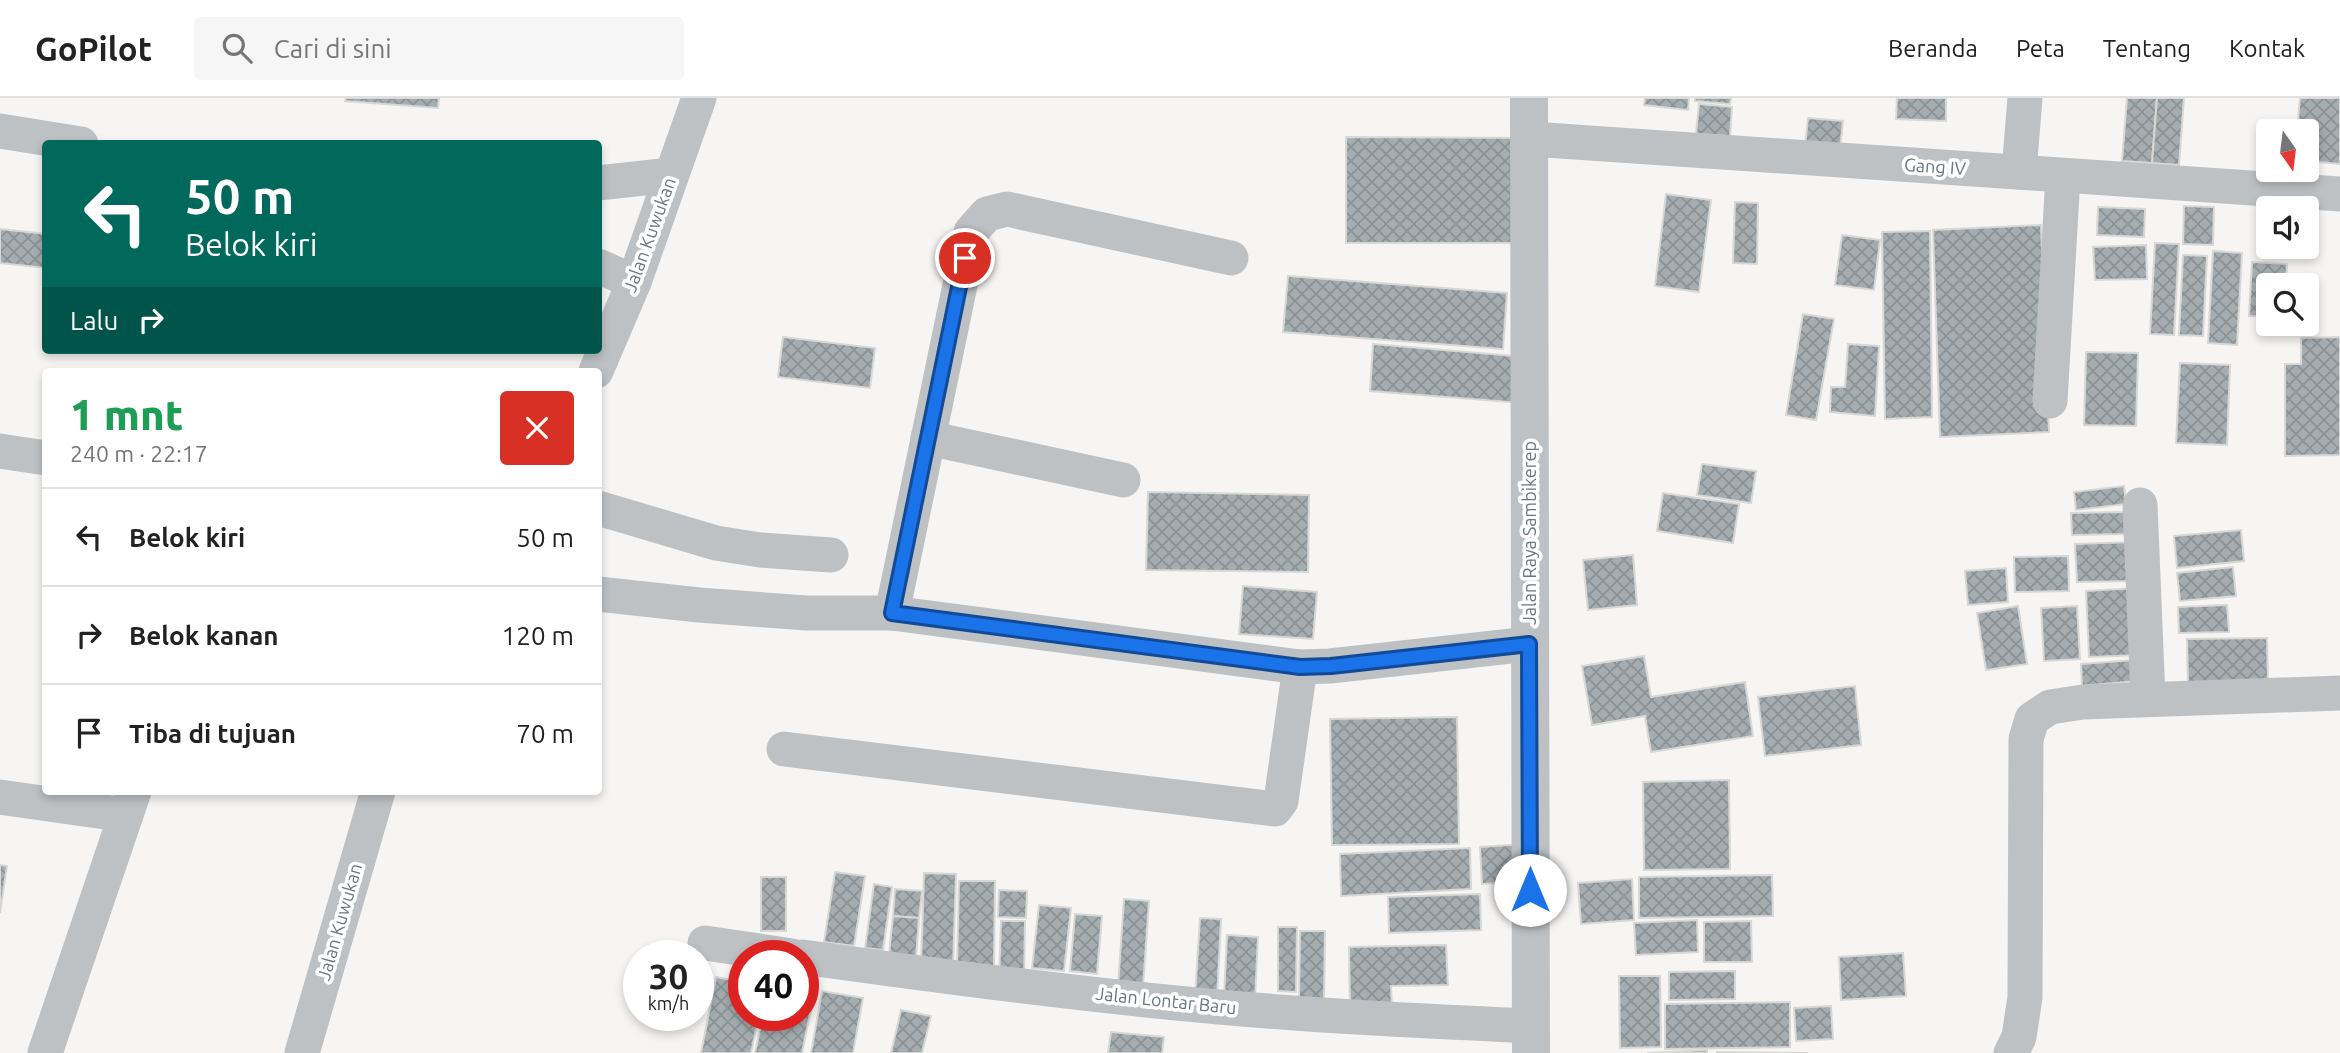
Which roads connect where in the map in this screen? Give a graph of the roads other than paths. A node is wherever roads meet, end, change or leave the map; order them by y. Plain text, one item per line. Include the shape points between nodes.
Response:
1 (699, 98) edge
2 (1529, 98) edge
3 (2025, 98) edge
4 (0, 131) edge
5 (1531, 139) junction
6 (56, 140) edge
7 (2019, 172) junction
8 (671, 175) junction
9 (2063, 176) junction
10 (602, 183) edge
11 (2340, 194) edge
12 (1231, 258) dead end
13 (602, 268) edge
14 (634, 282) junction
15 (597, 368) edge
16 (2050, 401) dead end
17 (928, 438) junction
18 (0, 451) edge
19 (42, 457) edge
20 (1123, 480) dead end
21 (2140, 505) dead end
22 (602, 509) edge
23 (831, 555) dead end
24 (602, 594) edge
25 (892, 613) junction
26 (1529, 644) junction
27 (1300, 667) junction
28 (2340, 693) edge
29 (2148, 698) junction
30 (784, 750) dead end
31 (377, 795) edge
32 (0, 797) edge
33 (130, 803) edge
34 (819, 959) edge
35 (1531, 1040) edge
36 (45, 1053) edge
37 (302, 1053) edge
38 (2011, 1053) edge

1 - 8 street, Jalan Kuwukan
2 - 5 street, Jalan Raya Sambikerep
3 - 7 street
4 - 6 street
5 - 7 street, Gang IV
5 - 26 street, Jalan Raya Sambikerep
7 - 9 street, Gang IV
8 - 10 street
8 - 14 street, Jalan Kuwukan
9 - 11 street, Gang IV
9 - 16 street
12 - 17 street via 1007,209 987,214 971,232
13 - 14 street
14 - 15 street, Jalan Kuwukan
17 - 20 street
17 - 25 street
18 - 19 street
21 - 29 street
22 - 23 street via 716,543
24 - 25 street via 806,613
25 - 27 street
26 - 27 street
26 - 35 street, Jalan Raya Sambikerep
27 - 30 street via 1281,801 1269,810
28 - 29 street
29 - 38 street via 2050,707 2032,719 2026,739 2025,997 2019,1037
31 - 37 street, Jalan Kuwukan
32 - 33 street
33 - 36 street
34 - 35 street, Jalan Lontar Baru

